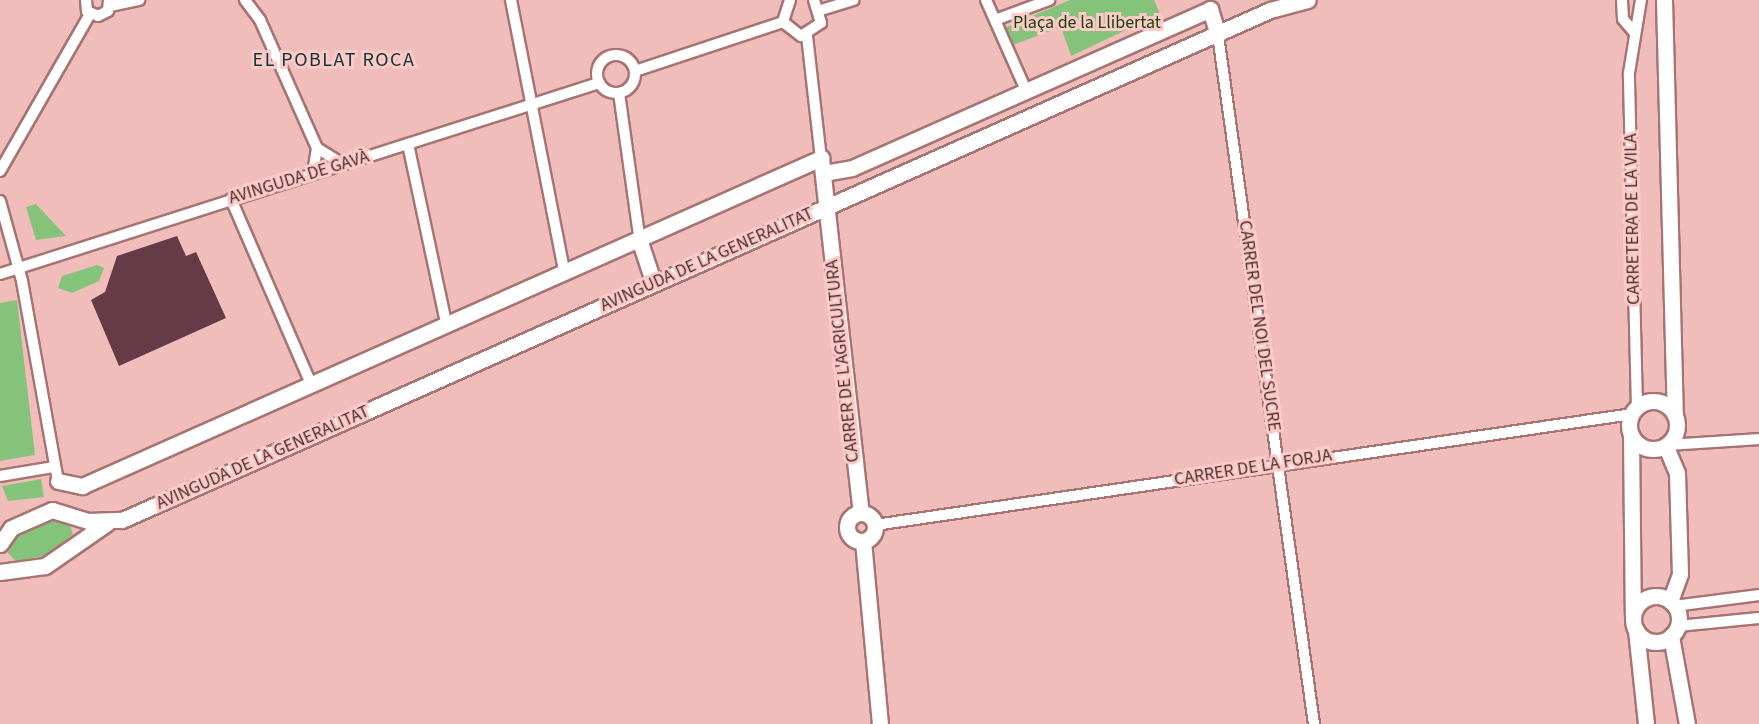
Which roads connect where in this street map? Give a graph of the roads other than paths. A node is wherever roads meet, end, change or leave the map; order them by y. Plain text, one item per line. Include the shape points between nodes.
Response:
1 (86, 0) edge
2 (139, 0) edge
3 (245, 0) edge
4 (511, 0) edge
5 (790, 0) edge
6 (814, 0) edge
7 (853, 0) edge
8 (986, 0) edge
9 (1049, 0) edge
10 (1308, 0) edge
11 (1622, 0) edge
12 (1641, 0) edge
13 (1664, 0) edge
14 (109, 3) edge
15 (1280, 3) edge
16 (1208, 5) edge
17 (821, 10) junction
18 (90, 14) junction
19 (995, 20) junction
20 (783, 22) junction
21 (1633, 31) junction
22 (1218, 34) junction
23 (807, 36) junction
24 (635, 71) junction
25 (599, 83) junction
26 (1025, 88) junction
27 (619, 93) junction
28 (533, 105) junction
29 (408, 144) junction
30 (317, 148) junction
31 (343, 164) junction
32 (823, 166) junction
33 (0, 171) edge
34 (313, 173) junction
35 (231, 199) junction
36 (0, 201) edge
37 (826, 208) junction
38 (640, 242) junction
39 (18, 268) junction
40 (0, 274) edge
41 (565, 274) junction
42 (654, 284) junction
43 (447, 327) junction
44 (1674, 374) junction
45 (311, 384) junction
46 (1656, 401) junction
47 (1634, 411) junction
48 (1675, 415) junction
49 (1631, 435) junction
50 (1759, 439) edge
51 (1667, 446) junction
52 (1278, 463) junction
53 (56, 474) junction
54 (0, 476) edge
55 (65, 512) junction
56 (861, 513) junction
57 (107, 523) junction
58 (875, 525) junction
59 (1, 537) edge
60 (863, 541) junction
61 (72, 550) junction
62 (0, 560) edge
63 (21, 571) junction
64 (0, 572) edge
65 (1759, 595) edge
66 (1672, 604) junction
67 (1759, 618) edge
68 (1635, 622) junction
69 (1675, 631) junction
70 (880, 724) edge
71 (1314, 724) edge
72 (1646, 724) edge
73 (1687, 724) edge

1 - 18 street
2 - 14 street
3 - 30 street via 260,20
4 - 28 street
5 - 20 street
6 - 17 street
7 - 17 street
8 - 19 street
9 - 19 street
10 - 15 street, AVINGUDA DE LA GENERALITAT
11 - 21 street, CARRETERA DE LA VILA via 1623,19
12 - 21 street, CARRETERA DE LA VILA via 1642,20
13 - 44 street, CARRETERA DE LA VILA
14 - 18 street via 101,16
15 - 22 street, AVINGUDA DE LA GENERALITAT
16 - 22 street
16 - 26 street
17 - 23 street via 821,23
18 - 33 street
19 - 26 street
20 - 23 street via 789,32
20 - 24 street
21 - 47 street, CARRETERA DE LA VILA
22 - 37 street, AVINGUDA DE LA GENERALITAT
22 - 52 street, CARRER DEL NOI DEL SUCRE
23 - 32 street
24 - 25 street via 627,58 607,57 599,65
24 - 27 street via 633,82
25 - 27 street
25 - 28 street, AVINGUDA DE GAVÀ
26 - 32 street via 852,168
27 - 38 street
28 - 29 street, AVINGUDA DE GAVÀ
28 - 41 street
29 - 31 street, AVINGUDA DE GAVÀ
29 - 43 street
30 - 31 street
30 - 34 street
31 - 34 street, AVINGUDA DE GAVÀ
32 - 37 street, CARRER DE L'AGRICULTURA
32 - 38 street
34 - 35 street, AVINGUDA DE GAVÀ
35 - 39 street, AVINGUDA DE GAVÀ
35 - 45 street
36 - 39 street
37 - 42 street, AVINGUDA DE LA GENERALITAT
37 - 56 street, CARRER DE L'AGRICULTURA
38 - 41 street
38 - 42 street
39 - 40 street, AVINGUDA DE GAVÀ
39 - 53 street
41 - 43 street
42 - 57 street, AVINGUDA DE LA GENERALITAT
43 - 45 street
44 - 46 street
44 - 48 street, CARRETERA DE LA VILA
45 - 53 street via 82,486
46 - 47 street
46 - 48 street
47 - 49 street
47 - 52 street, CARRER DE LA FORJA
48 - 51 street via 1677,431
49 - 51 street via 1646,449
49 - 68 street
50 - 51 street
51 - 66 street via 1674,457 1678,485 1680,574
52 - 58 street, CARRER DE LA FORJA
52 - 71 street, CARRER DEL NOI DEL SUCRE
53 - 54 street
53 - 55 street
55 - 57 street
55 - 59 street via 29,517
55 - 61 street via 78,524
56 - 58 street
56 - 60 street via 852,516 847,528
57 - 61 street, AVINGUDA DE LA GENERALITAT
58 - 60 street
60 - 70 street
61 - 63 street, AVINGUDA DE LA GENERALITAT via 45,566
62 - 63 street via 5,567
63 - 64 street, AVINGUDA DE LA GENERALITAT
65 - 66 street
66 - 68 street via 1645,599
66 - 69 street
67 - 69 street
68 - 69 street via 1652,642
68 - 72 street
69 - 73 street

